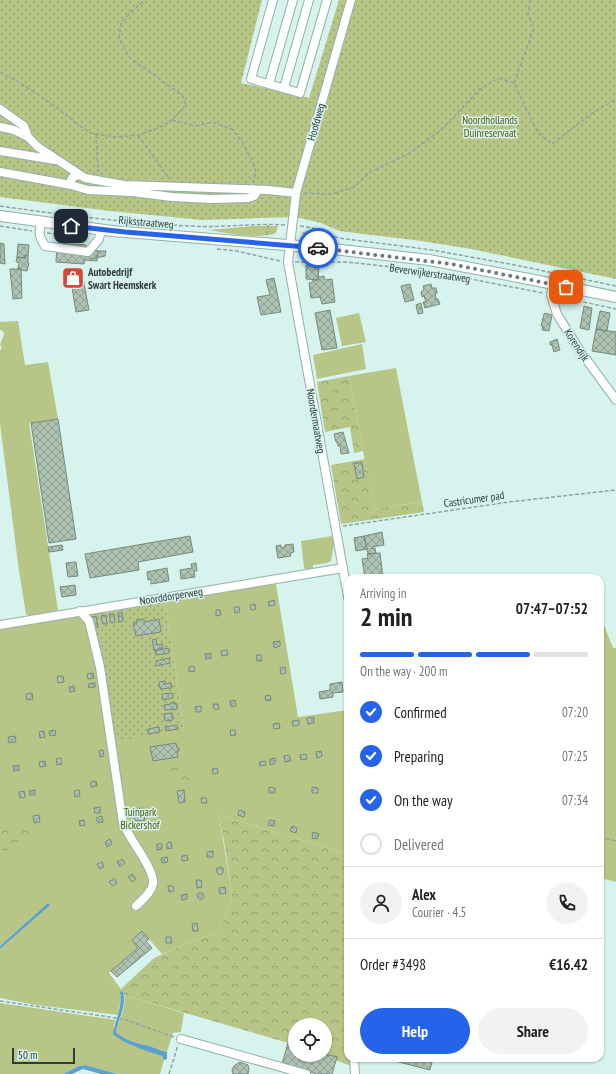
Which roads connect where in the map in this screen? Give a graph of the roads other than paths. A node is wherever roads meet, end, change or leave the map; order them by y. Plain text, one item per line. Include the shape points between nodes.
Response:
1 (273, 0) edge
2 (293, 0) edge
3 (309, 0) edge
4 (326, 0) edge
5 (351, 0) edge
6 (269, 84) junction
7 (284, 88) junction
8 (0, 109) edge
9 (0, 127) edge
10 (28, 137) junction
11 (0, 151) edge
12 (58, 161) junction
13 (0, 172) edge
14 (80, 175) junction
15 (71, 185) junction
16 (252, 189) junction
17 (296, 193) junction
18 (0, 216) edge
19 (42, 222) junction
20 (101, 229) junction
21 (290, 246) junction
22 (553, 284) junction
23 (616, 298) edge
24 (616, 400) edge
25 (343, 568) junction
26 (344, 574) edge
27 (80, 611) junction
28 (0, 625) edge
29 (136, 906) dead end
30 (180, 1039) road end
31 (354, 1062) edge
32 (306, 1074) edge
33 (354, 1074) edge

1 - 6 street via 251,79
2 - 6 street
3 - 7 street
4 - 7 street via 300,93
5 - 17 street, Hoofdweg
6 - 7 street
8 - 10 street via 24,126
9 - 10 street
10 - 12 street
11 - 12 street
12 - 14 street
13 - 15 street
14 - 15 street via 70,180
14 - 16 street via 124,186
15 - 16 street via 88,190 211,199 248,198 256,193
16 - 17 street
17 - 21 street, Hoofdweg
18 - 19 main road, Rijksstraatweg
19 - 20 main road, Rijksstraatweg
19 - 20 street via 38,232 44,246 88,252 99,239
20 - 21 main road, Rijksstraatweg
21 - 22 main road, Rijksstraatweg via 429,260
21 - 25 street, Noordermaatweg via 288,262
22 - 23 main road
22 - 24 street, Korendijk via 551,295 557,314
25 - 26 street, Noordermaatweg
25 - 27 street, Noorddorperweg
27 - 28 street, Noorddorperweg
27 - 29 street via 89,621 100,667 117,791 125,829 148,866 153,880 148,893
30 - 32 street
31 - 33 street

